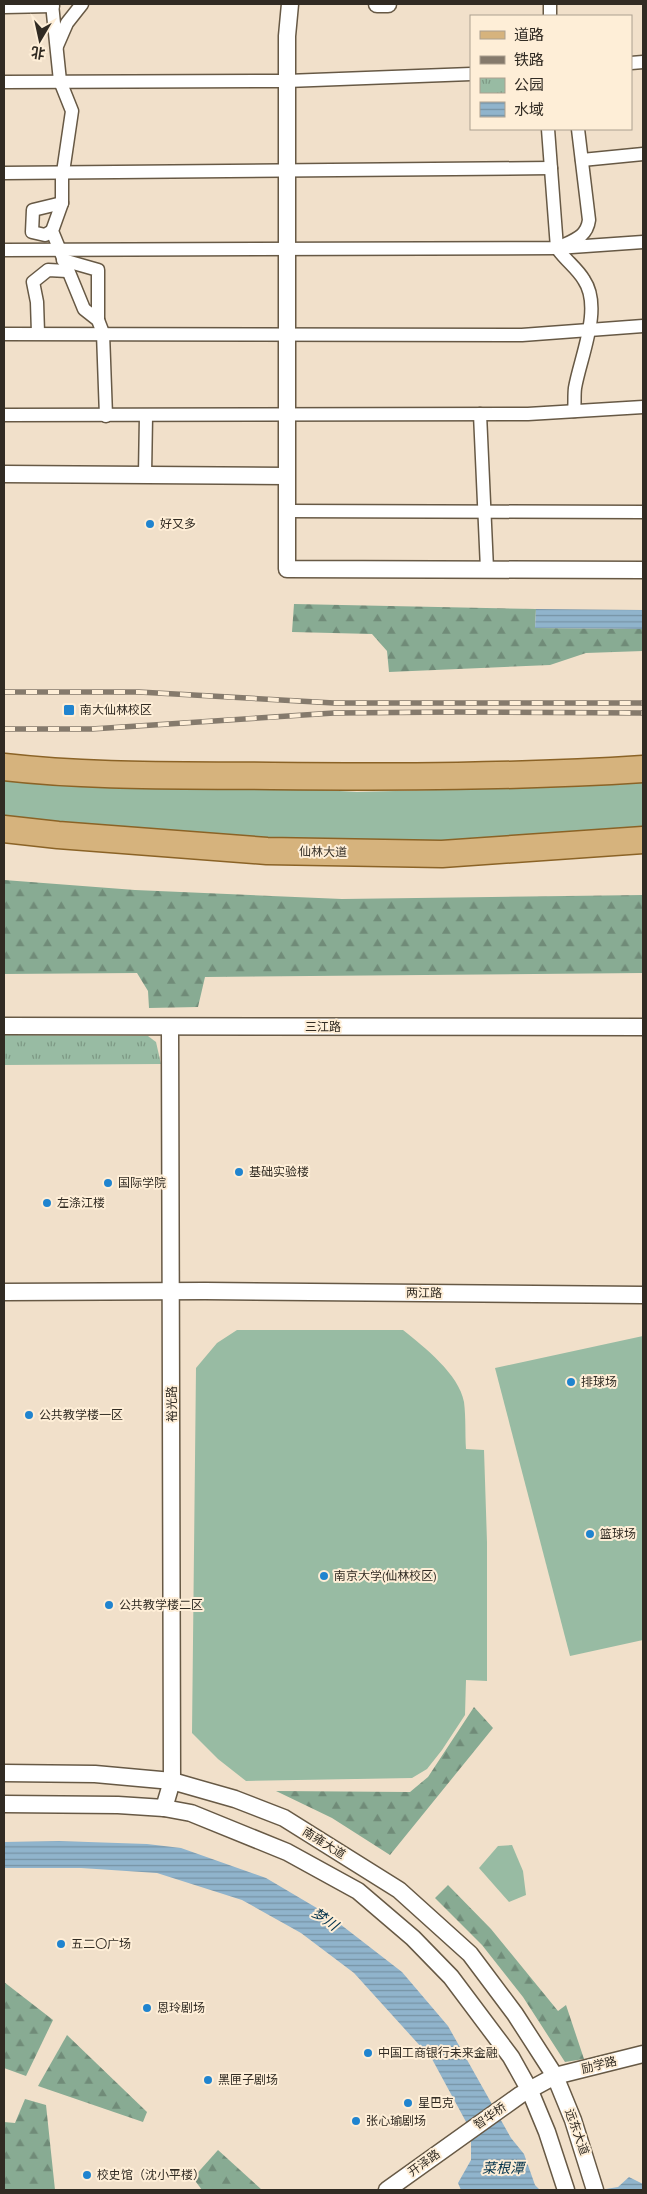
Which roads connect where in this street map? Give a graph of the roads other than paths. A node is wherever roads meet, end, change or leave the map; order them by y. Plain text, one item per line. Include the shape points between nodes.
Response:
1 (82, 4) edge
2 (290, 4) edge
3 (377, 4) edge
4 (388, 4) edge
5 (53, 5) edge
6 (4, 6) edge
7 (56, 48) junction
8 (470, 74) edge
9 (60, 81) junction
10 (287, 81) junction
11 (4, 82) edge
12 (548, 130) edge
13 (578, 130) edge
14 (643, 154) edge
15 (582, 160) junction
16 (551, 168) junction
17 (286, 169) junction
18 (63, 172) junction
19 (4, 173) edge
20 (62, 204) junction
21 (52, 232) junction
22 (643, 242) edge
23 (557, 248) junction
24 (286, 249) junction
25 (4, 250) edge
26 (63, 260) junction
27 (98, 320) junction
28 (643, 326) edge
29 (588, 331) junction
30 (103, 333) junction
31 (4, 334) edge
32 (38, 334) junction
33 (286, 335) junction
34 (643, 407) edge
35 (574, 411) junction
36 (480, 414) junction
37 (4, 415) edge
38 (286, 415) junction
39 (106, 416) junction
40 (146, 416) junction
41 (4, 474) edge
42 (145, 475) junction
43 (286, 476) junction
44 (286, 510) junction
45 (484, 511) junction
46 (643, 512) edge
47 (487, 569) junction
48 (643, 570) edge
49 (4, 768) edge
50 (643, 770) edge
51 (4, 829) edge
52 (643, 840) edge
53 (4, 1026) edge
54 (170, 1027) junction
55 (643, 1027) edge
56 (170, 1291) junction
57 (4, 1292) edge
58 (643, 1295) edge
59 (4, 1773) edge
60 (172, 1782) junction
61 (4, 1804) edge
62 (164, 1808) junction
63 (399, 1890) junction
64 (383, 1912) junction
65 (643, 2054) edge
66 (555, 2076) junction
67 (525, 2093) junction
68 (461, 2137) joint
69 (564, 2183) edge
70 (387, 2190) edge
71 (595, 2190) edge

1 - 7 street via 67,23
2 - 10 street
3 - 4 street
5 - 6 street
5 - 7 street
7 - 9 street
8 - 10 street
9 - 10 street
9 - 11 street
9 - 18 street via 72,111
10 - 17 street
12 - 16 street
13 - 15 street
14 - 15 street
15 - 23 street via 588,230
16 - 17 street
16 - 23 street
17 - 18 street
17 - 24 street
18 - 19 street
18 - 20 street
20 - 21 street
20 - 21 street via 34,210 32,232 45,235
21 - 26 street
22 - 23 street
23 - 24 street
23 - 29 street via 585,281 592,300
24 - 26 street
24 - 33 street
25 - 26 street
26 - 27 street via 84,309
26 - 27 street via 98,270
26 - 32 street via 33,282
27 - 30 street
28 - 29 street
29 - 33 street via 522,336
29 - 35 street via 575,389
30 - 32 street
30 - 33 street
30 - 39 street
31 - 32 street
33 - 38 street
34 - 35 street
35 - 36 street
36 - 38 street
36 - 45 street
37 - 39 street
38 - 40 street
38 - 43 street
39 - 40 street
40 - 42 street
41 - 42 street
42 - 43 street
43 - 44 street
44 - 45 street
44 - 47 street via 287,569
45 - 46 street
45 - 47 street
47 - 48 street
49 - 50 main road via 207,776 362,777
51 - 52 main road, 仙林大道 via 267,851 422,854
53 - 54 street, 三江路
54 - 55 street, 三江路
54 - 56 street, 裕光路
56 - 57 street
56 - 58 street, 两江路
56 - 60 street, 裕光路
59 - 60 street, 南雍大道 via 95,1774
60 - 62 street, 裕光路
60 - 63 street, 南雍大道 via 236,1799 284,1818
61 - 62 street, 南雍大道
62 - 64 street, 南雍大道 via 191,1813 287,1852 358,1891
63 - 64 street
63 - 66 street, 南雍大道 via 470,1954 515,2014
64 - 67 street, 南雍大道 via 451,1977 511,2057
65 - 66 street, 励学路
66 - 67 street, 励学路
66 - 71 street, 远东大道 via 574,2120
67 - 68 street, 智华桥
67 - 69 street via 548,2132
68 - 70 street, 开泽路

